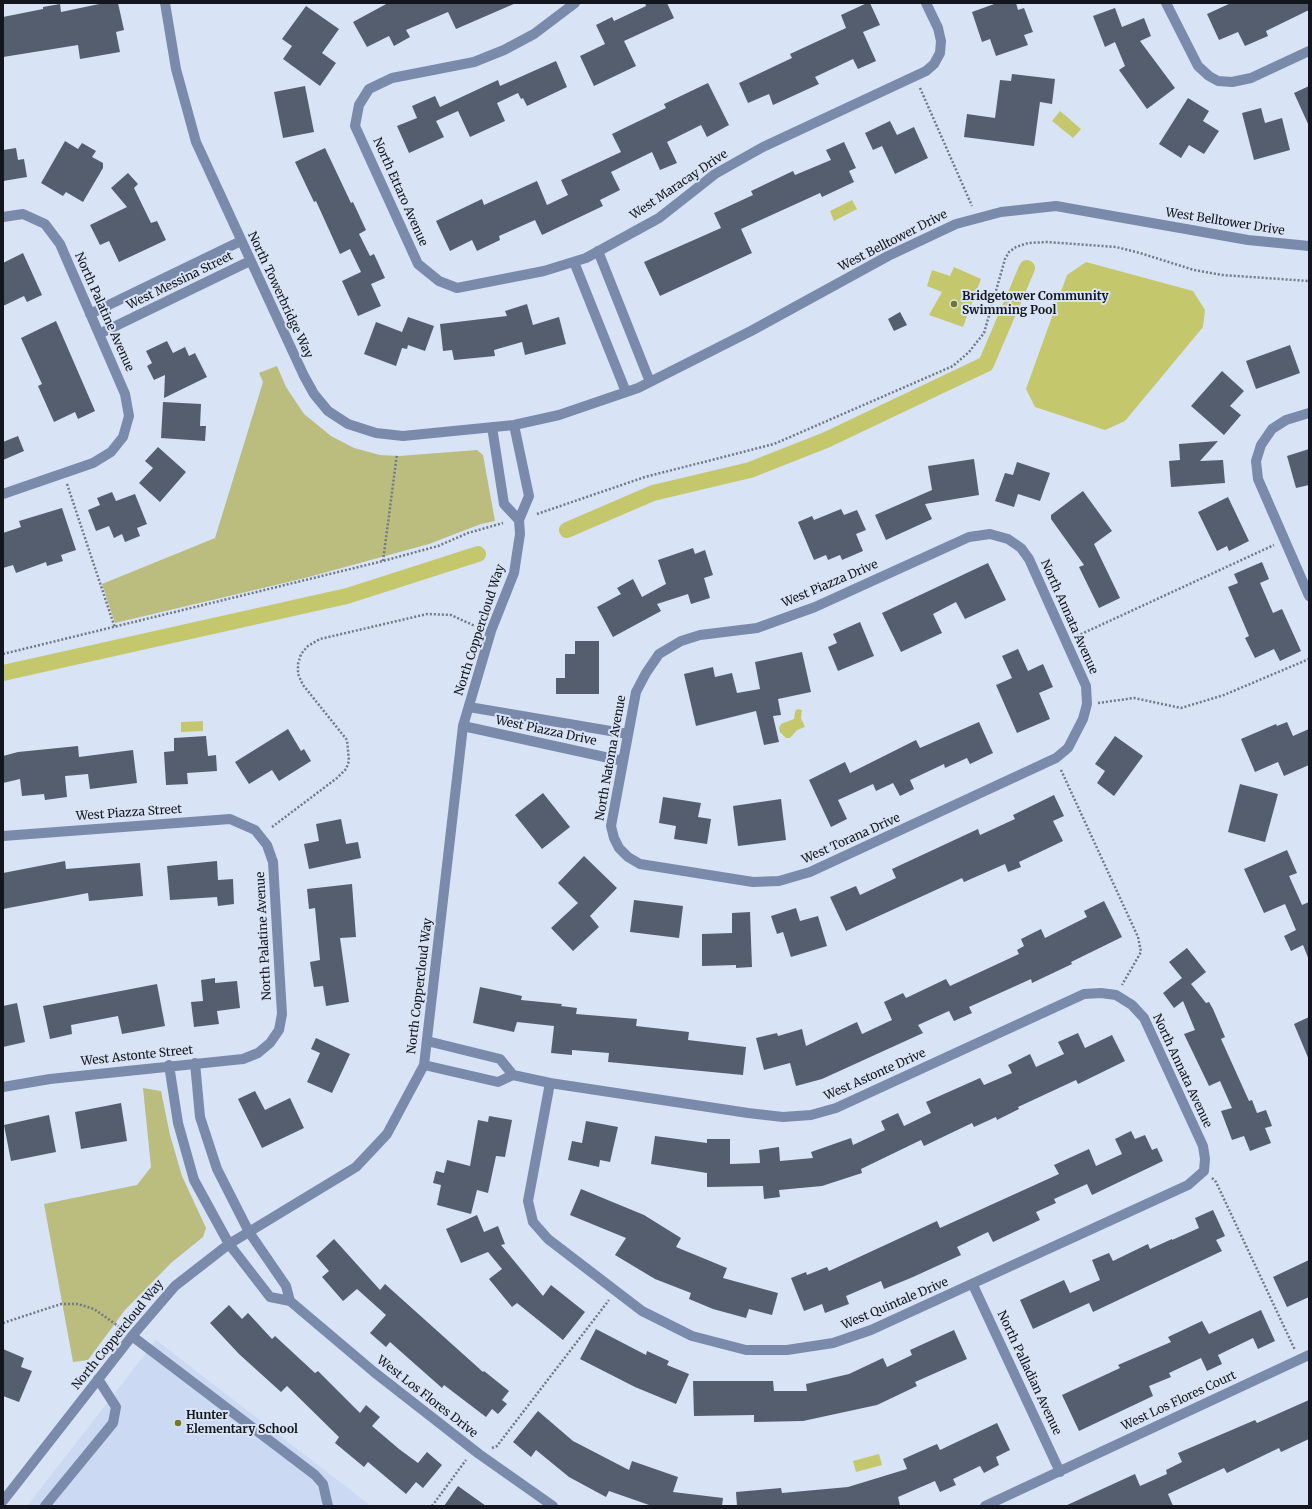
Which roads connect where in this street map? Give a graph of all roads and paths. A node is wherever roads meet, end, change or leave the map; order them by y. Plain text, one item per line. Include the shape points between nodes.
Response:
1 (165, 3) edge
2 (575, 3) edge
3 (926, 3) edge
4 (1166, 3) edge
5 (1309, 51) edge
6 (920, 87) dead end
7 (972, 206) dead end
8 (3, 217) edge
9 (241, 241) junction
10 (1309, 246) edge
11 (598, 251) junction
12 (250, 261) junction
13 (574, 262) junction
14 (1309, 280) edge
15 (439, 281) joint
16 (90, 314) junction
17 (99, 334) junction
18 (650, 382) junction
19 (626, 392) junction
20 (1309, 413) edge
21 (514, 425) junction
22 (492, 427) junction
23 (397, 454) dead end
24 (67, 484) dead end
25 (3, 494) edge
26 (537, 514) dead end
27 (519, 520) junction
28 (503, 523) dead end
29 (1008, 539) joint
30 (1284, 541) junction
31 (383, 561) junction
32 (1309, 596) edge
33 (475, 626) dead end
34 (115, 628) junction
35 (1066, 642) junction
36 (3, 654) edge
37 (659, 654) joint
38 (1309, 660) edge
39 (1087, 704) junction
40 (469, 707) junction
41 (463, 726) junction
42 (628, 734) junction
43 (1075, 736) joint
44 (1056, 758) junction
45 (623, 761) junction
46 (272, 827) dead end
47 (255, 830) joint
48 (3, 836) edge
49 (619, 848) joint
50 (1116, 995) junction
51 (427, 1041) junction
52 (270, 1043) joint
53 (195, 1063) junction
54 (170, 1065) junction
55 (424, 1065) junction
56 (513, 1075) junction
57 (550, 1083) junction
58 (3, 1087) edge
59 (1204, 1171) junction
60 (249, 1232) junction
61 (229, 1244) junction
62 (973, 1285) junction
63 (616, 1292) junction
64 (290, 1301) junction
65 (3, 1323) edge
66 (121, 1328) dead end
67 (132, 1336) junction
68 (1309, 1355) edge
69 (1299, 1360) junction
70 (98, 1379) junction
71 (479, 1454) junction
72 (1060, 1472) junction
73 (3, 1501) edge
74 (45, 1506) edge
75 (328, 1506) edge
76 (432, 1506) edge
77 (553, 1506) edge
78 (985, 1506) edge

1 - 9 street, North Towerbridge Way via 176,69 196,142
2 - 15 street, North Ettaro Avenue via 534,34 504,50 474,62 392,78 369,89 359,105 355,126 418,264
3 - 11 street, West Maracay Drive via 941,41 940,53 934,64 926,71 763,147 715,174 658,218
4 - 5 street via 1198,66 1218,81 1232,82 1250,78
6 - 7 path
8 - 16 street, North Palatine Avenue via 23,214 45,224 60,244
9 - 12 street, North Towerbridge Way
9 - 16 street, West Messina Street
10 - 18 street, West Belltower Drive via 1248,240 1056,206 1001,212 956,224 888,256 751,331
11 - 13 street, West Maracay Drive
11 - 18 street
12 - 17 street, West Messina Street
12 - 22 street, North Towerbridge Way via 304,376 328,411 348,424 391,435
13 - 15 street, West Maracay Drive via 544,271 457,288
13 - 19 street
14 - 26 path via 1222,275 1194,270 1116,247 1028,243 1009,252 984,333 969,352 953,366 774,444 645,477
16 - 17 street, North Palatine Avenue
17 - 25 street, North Palatine Avenue via 125,394 129,416 123,437 110,452 93,463
18 - 19 street, West Belltower Drive
19 - 21 street, West Belltower Drive via 559,415
20 - 30 street via 1286,420 1272,429 1261,445 1256,461 1258,479
21 - 22 street, North Towerbridge Way
21 - 27 street, North Coppercloud Way via 529,496
22 - 27 street via 504,504
23 - 31 path
24 - 34 path
27 - 40 street, North Coppercloud Way via 520,534 514,573 491,631
28 - 31 path via 468,532 438,546
29 - 35 street, North Annata Avenue via 1021,548 1029,559
29 - 37 street, West Piazza Drive via 990,534 969,537 815,607 757,628 700,635 681,641
30 - 32 street
30 - 35 path
31 - 34 path
33 - 46 path via 450,615 427,614 320,639 308,646 301,654 298,674 303,685 347,740 349,761 346,769 337,778
34 - 36 path
35 - 39 street, North Annata Avenue via 1086,686
37 - 42 street, North Natoma Avenue via 636,692
38 - 39 path via 1224,696 1181,708 1134,698
39 - 43 street, North Annata Avenue
40 - 41 street, North Coppercloud Way
40 - 42 street, West Piazza Drive
41 - 45 street, West Piazza Drive
41 - 51 street, North Coppercloud Way
42 - 45 street, North Natoma Avenue
43 - 44 street, West Torana Drive via 1068,748
44 - 49 street, West Torana Drive via 810,872 779,881 753,882 640,864
44 - 50 path via 1138,938 1140,952
45 - 49 street, North Natoma Avenue via 611,826
47 - 48 street, West Piazza Street via 230,819
47 - 52 street, North Palatine Avenue via 267,845 273,862 282,1014 279,1030
50 - 57 street, West Astonte Drive via 1084,994 836,1108 811,1115 748,1113
50 - 59 street, North Annata Avenue via 1132,1004 1144,1018 1203,1146
51 - 55 street, North Coppercloud Way
51 - 56 street via 500,1059
52 - 53 street, West Astonte Street via 258,1053 243,1059
53 - 54 street, West Astonte Street
53 - 60 street via 200,1116 217,1169
54 - 58 street, West Astonte Street
54 - 61 street, West Los Flores Drive via 178,1123 194,1180
55 - 56 street via 498,1082
55 - 60 street, North Coppercloud Way via 387,1134 356,1167
56 - 57 street, West Astonte Drive
57 - 63 street, West Quintale Drive via 528,1202 533,1222 548,1239
59 - 62 street, West Quintale Drive via 1188,1185
59 - 69 path via 1216,1182
60 - 61 street, North Coppercloud Way
60 - 64 street via 286,1286
61 - 64 street, West Los Flores Drive via 270,1297
61 - 67 street, North Coppercloud Way via 174,1286
62 - 63 street, West Quintale Drive via 871,1330 833,1343 787,1350 746,1350 692,1336 642,1312
62 - 72 street, North Palladian Avenue
63 - 71 path via 497,1446
64 - 71 street, West Los Flores Drive via 374,1372
65 - 66 path via 61,1304 78,1304 94,1309
67 - 70 street, North Coppercloud Way
67 - 75 street via 315,1474 323,1484
68 - 69 street, West Los Flores Court
69 - 72 street, West Los Flores Court
70 - 73 street, North Coppercloud Way
70 - 74 street via 116,1407 112,1423
71 - 76 path via 466,1459
71 - 77 street, West Los Flores Drive
72 - 78 street

